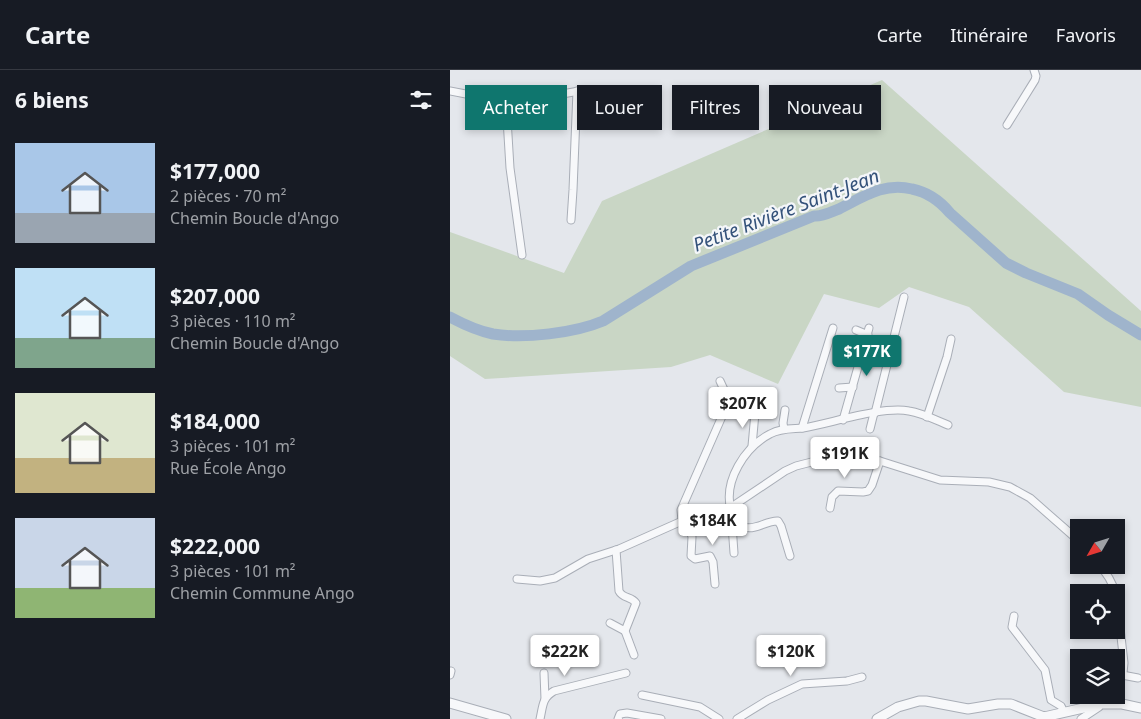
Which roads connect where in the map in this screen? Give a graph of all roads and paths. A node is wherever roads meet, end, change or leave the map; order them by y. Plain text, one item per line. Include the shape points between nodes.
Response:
1 (1034, 70) edge
2 (450, 91) edge
3 (567, 93) edge
4 (465, 94) edge
5 (1007, 125) dead end
6 (508, 130) edge
7 (571, 220) dead end
8 (522, 255) dead end
9 (904, 297) dead end
10 (833, 328) dead end
11 (856, 330) dead end
12 (951, 338) dead end
13 (841, 354) dead end
14 (861, 361) junction
15 (720, 381) dead end
16 (853, 387) junction
17 (839, 388) dead end
18 (784, 410) dead end
19 (755, 413) dead end
20 (875, 413) junction
21 (927, 417) junction
22 (843, 420) junction
23 (948, 426) dead end
24 (802, 428) junction
25 (870, 428) dead end
26 (784, 429) junction
27 (752, 446) junction
28 (880, 461) junction
29 (730, 508) junction
30 (830, 508) dead end
31 (735, 519) junction
32 (685, 520) junction
33 (1070, 533) edge
34 (616, 550) junction
35 (734, 553) dead end
36 (790, 556) dead end
37 (517, 579) dead end
38 (716, 584) dead end
39 (1014, 616) dead end
40 (610, 623) dead end
41 (625, 632) junction
42 (634, 655) dead end
43 (544, 673) dead end
44 (626, 673) dead end
45 (862, 676) dead end
46 (1125, 676) edge
47 (1138, 678) dead end
48 (642, 695) dead end
49 (545, 699) junction
50 (450, 703) edge
51 (1087, 704) edge
52 (1101, 704) edge
53 (1122, 704) edge
54 (1141, 708) edge
55 (1064, 712) junction
56 (506, 719) edge
57 (540, 719) edge
58 (618, 719) edge
59 (661, 719) edge
60 (719, 719) edge
61 (737, 719) edge
62 (877, 719) edge
63 (1081, 719) edge

1 - 5 street via 1035,80
2 - 4 street
3 - 7 street via 578,91
6 - 8 street
9 - 20 street
10 - 24 street
11 - 14 street via 868,331
12 - 21 street
13 - 14 street
14 - 16 street
15 - 32 street via 727,405 681,510
16 - 17 street
16 - 22 street
18 - 26 street
19 - 27 street
20 - 21 street via 901,410
20 - 22 street
20 - 25 street
21 - 23 street
22 - 24 street
24 - 26 street
26 - 27 street via 771,433
27 - 29 street via 731,484 728,495
28 - 29 street via 831,457 796,466 772,478
28 - 30 street via 870,489 866,492 838,491
28 - 33 street via 940,480 989,482 1010,487 1030,498
29 - 31 street
29 - 32 street
31 - 35 street via 732,525
31 - 36 street via 747,528 778,521
32 - 34 street
32 - 38 street via 692,537 691,556 695,559 710,556
34 - 37 street via 588,559 547,581
34 - 41 street via 619,591 636,603
39 - 55 street via 1009,628 1045,670 1050,698 1060,704
40 - 41 street
41 - 42 street
43 - 49 street
44 - 49 street via 554,691
45 - 61 street via 847,681 802,684
46 - 47 street
48 - 60 street via 700,707
49 - 57 street
50 - 56 street
51 - 55 street
52 - 63 street
53 - 54 street
55 - 62 street via 1044,717 1011,704 968,709 919,701 898,707
58 - 59 street via 620,714 627,713

